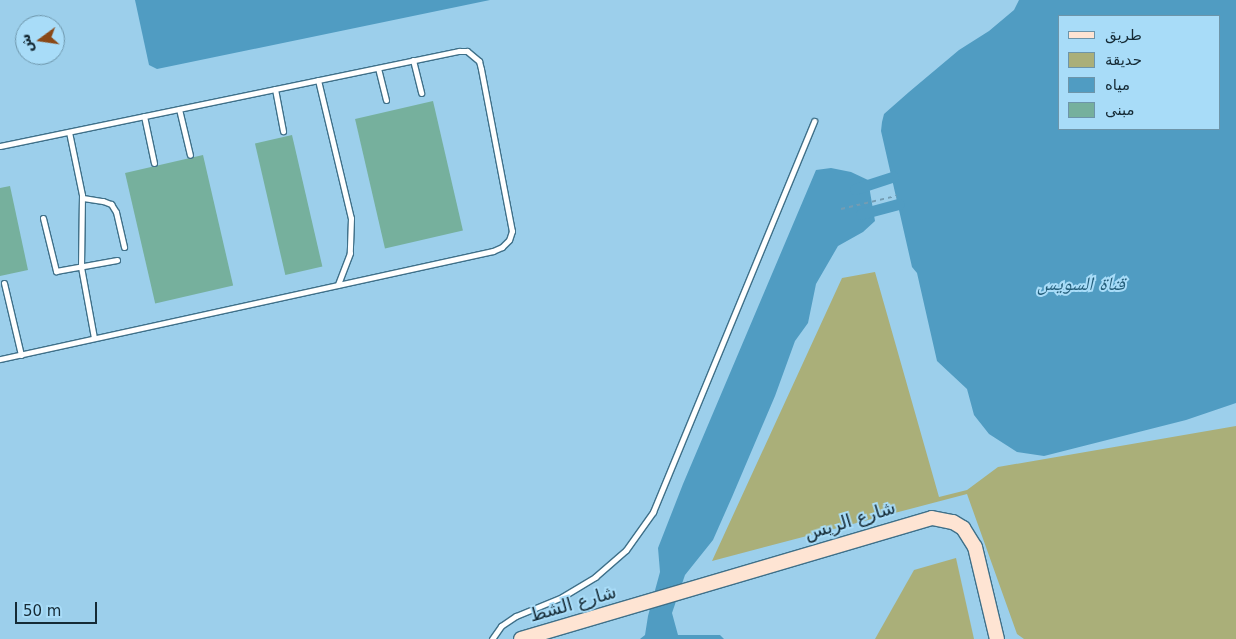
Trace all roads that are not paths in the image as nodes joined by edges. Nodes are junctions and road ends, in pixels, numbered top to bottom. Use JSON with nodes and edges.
{"nodes":[{"id":1,"x":412,"y":60,"type":"junction"},
{"id":2,"x":378,"y":68,"type":"junction"},
{"id":3,"x":318,"y":80,"type":"junction"},
{"id":4,"x":275,"y":89,"type":"junction"},
{"id":5,"x":421,"y":93,"type":"dead end"},
{"id":6,"x":386,"y":100,"type":"dead end"},
{"id":7,"x":179,"y":109,"type":"junction"},
{"id":8,"x":144,"y":116,"type":"junction"},
{"id":9,"x":814,"y":121,"type":"dead end"},
{"id":10,"x":284,"y":131,"type":"dead end"},
{"id":11,"x":69,"y":132,"type":"junction"},
{"id":12,"x":0,"y":146,"type":"edge"},
{"id":13,"x":190,"y":155,"type":"dead end"},
{"id":14,"x":154,"y":163,"type":"dead end"},
{"id":15,"x":83,"y":198,"type":"junction"},
{"id":16,"x":43,"y":218,"type":"dead end"},
{"id":17,"x":124,"y":246,"type":"dead end"},
{"id":18,"x":117,"y":260,"type":"dead end"},
{"id":19,"x":81,"y":267,"type":"junction"},
{"id":20,"x":4,"y":283,"type":"dead end"},
{"id":21,"x":338,"y":285,"type":"junction"},
{"id":22,"x":94,"y":338,"type":"junction"},
{"id":23,"x":21,"y":355,"type":"junction"},
{"id":24,"x":0,"y":359,"type":"edge"},
{"id":25,"x":635,"y":605,"type":"joint"},
{"id":26,"x":492,"y":639,"type":"edge"},
{"id":27,"x":521,"y":639,"type":"edge"},
{"id":28,"x":997,"y":639,"type":"edge"}],
"edges":[{"from":1,"to":2,"type":"lane"},
{"from":1,"to":5,"type":"lane"},
{"from":1,"to":21,"type":"lane"},
{"from":2,"to":3,"type":"lane"},
{"from":2,"to":6,"type":"lane"},
{"from":3,"to":4,"type":"lane"},
{"from":3,"to":21,"type":"lane"},
{"from":4,"to":7,"type":"lane"},
{"from":4,"to":10,"type":"lane"},
{"from":7,"to":8,"type":"lane"},
{"from":7,"to":13,"type":"lane"},
{"from":8,"to":11,"type":"lane"},
{"from":8,"to":14,"type":"lane"},
{"from":9,"to":26,"type":"lane"},
{"from":11,"to":12,"type":"lane"},
{"from":11,"to":15,"type":"lane"},
{"from":15,"to":17,"type":"lane"},
{"from":15,"to":19,"type":"lane"},
{"from":16,"to":19,"type":"lane"},
{"from":18,"to":19,"type":"lane"},
{"from":19,"to":22,"type":"lane"},
{"from":20,"to":23,"type":"lane"},
{"from":21,"to":22,"type":"lane"},
{"from":22,"to":23,"type":"lane"},
{"from":23,"to":24,"type":"lane"},
{"from":25,"to":27,"type":"street","name":"شارع الشط"},
{"from":25,"to":28,"type":"street","name":"شارع الريس"}]}
